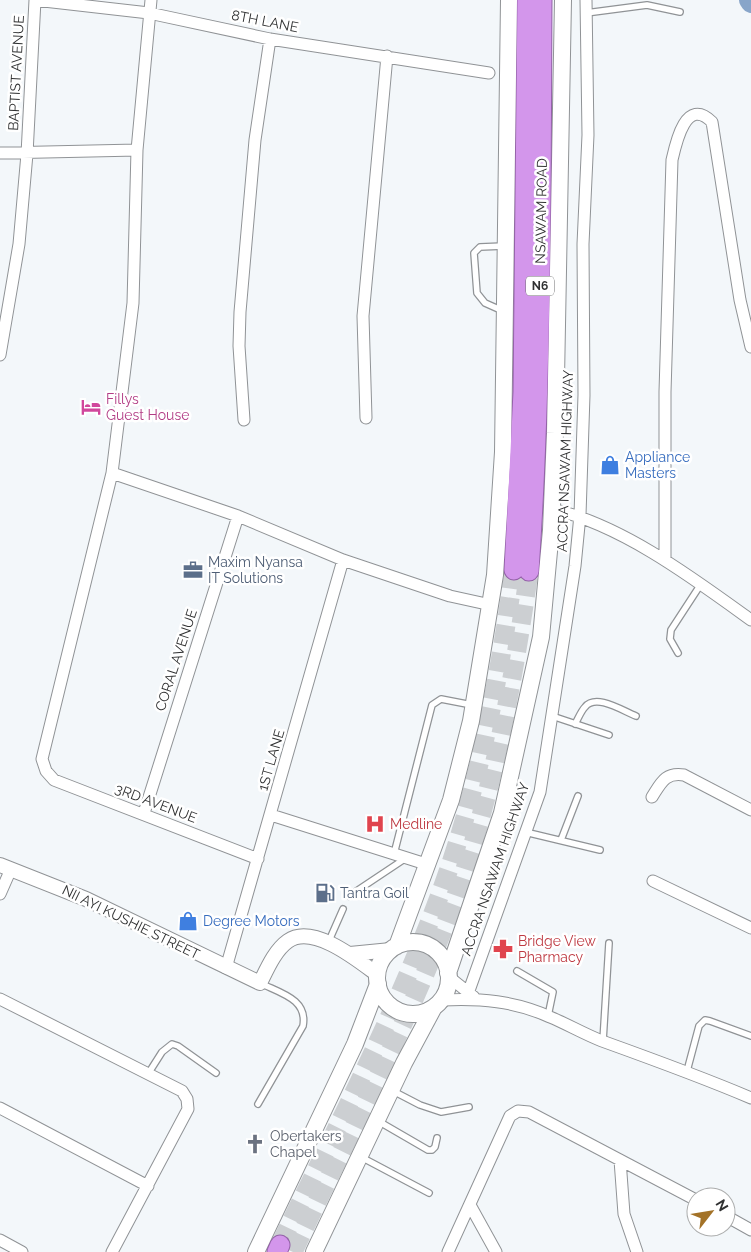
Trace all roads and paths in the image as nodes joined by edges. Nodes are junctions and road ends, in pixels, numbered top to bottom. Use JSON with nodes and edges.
{"nodes":[{"id":1,"x":35,"y":0,"type":"edge"},
{"id":2,"x":151,"y":0,"type":"edge"},
{"id":3,"x":509,"y":0,"type":"edge"},
{"id":4,"x":527,"y":0,"type":"edge"},
{"id":5,"x":542,"y":0,"type":"edge"},
{"id":6,"x":563,"y":0,"type":"edge"},
{"id":7,"x":586,"y":0,"type":"edge"},
{"id":8,"x":680,"y":12,"type":"dead end"},
{"id":9,"x":149,"y":13,"type":"junction"},
{"id":10,"x":586,"y":13,"type":"junction"},
{"id":11,"x":270,"y":39,"type":"junction"},
{"id":12,"x":387,"y":56,"type":"junction"},
{"id":13,"x":489,"y":73,"type":"dead end"},
{"id":14,"x":137,"y":150,"type":"junction"},
{"id":15,"x":0,"y":153,"type":"edge"},
{"id":16,"x":27,"y":154,"type":"junction"},
{"id":17,"x":504,"y":246,"type":"junction"},
{"id":18,"x":504,"y":311,"type":"junction"},
{"id":19,"x":751,"y":346,"type":"edge"},
{"id":20,"x":0,"y":355,"type":"edge"},
{"id":21,"x":366,"y":418,"type":"dead end"},
{"id":22,"x":244,"y":420,"type":"dead end"},
{"id":23,"x":112,"y":473,"type":"junction"},
{"id":24,"x":552,"y":508,"type":"junction"},
{"id":25,"x":580,"y":515,"type":"junction"},
{"id":26,"x":238,"y":516,"type":"junction"},
{"id":27,"x":343,"y":560,"type":"junction"},
{"id":28,"x":665,"y":560,"type":"junction"},
{"id":29,"x":701,"y":584,"type":"junction"},
{"id":30,"x":491,"y":605,"type":"junction"},
{"id":31,"x":751,"y":620,"type":"edge"},
{"id":32,"x":678,"y":653,"type":"dead end"},
{"id":33,"x":474,"y":706,"type":"junction"},
{"id":34,"x":551,"y":716,"type":"junction"},
{"id":35,"x":636,"y":716,"type":"dead end"},
{"id":36,"x":575,"y":724,"type":"junction"},
{"id":37,"x":609,"y":735,"type":"dead end"},
{"id":38,"x":578,"y":796,"type":"dead end"},
{"id":39,"x":652,"y":797,"type":"dead end"},
{"id":40,"x":751,"y":810,"type":"edge"},
{"id":41,"x":144,"y":813,"type":"junction"},
{"id":42,"x":271,"y":815,"type":"junction"},
{"id":43,"x":526,"y":832,"type":"junction"},
{"id":44,"x":560,"y":840,"type":"junction"},
{"id":45,"x":600,"y":850,"type":"dead end"},
{"id":46,"x":400,"y":856,"type":"junction"},
{"id":47,"x":258,"y":859,"type":"junction"},
{"id":48,"x":429,"y":865,"type":"junction"},
{"id":49,"x":6,"y":867,"type":"edge"},
{"id":50,"x":653,"y":881,"type":"dead end"},
{"id":51,"x":0,"y":894,"type":"edge"},
{"id":52,"x":349,"y":896,"type":"dead end"},
{"id":53,"x":343,"y":909,"type":"dead end"},
{"id":54,"x":751,"y":928,"type":"edge"},
{"id":55,"x":328,"y":943,"type":"junction"},
{"id":56,"x":609,"y":943,"type":"dead end"},
{"id":57,"x":394,"y":948,"type":"junction"},
{"id":58,"x":350,"y":954,"type":"junction"},
{"id":59,"x":226,"y":968,"type":"junction"},
{"id":60,"x":517,"y":971,"type":"dead end"},
{"id":61,"x":449,"y":975,"type":"junction"},
{"id":62,"x":378,"y":980,"type":"junction"},
{"id":63,"x":260,"y":983,"type":"junction"},
{"id":64,"x":470,"y":997,"type":"junction"},
{"id":65,"x":0,"y":999,"type":"edge"},
{"id":66,"x":438,"y":1004,"type":"junction"},
{"id":67,"x":548,"y":1016,"type":"junction"},
{"id":68,"x":751,"y":1036,"type":"edge"},
{"id":69,"x":602,"y":1041,"type":"junction"},
{"id":70,"x":687,"y":1071,"type":"junction"},
{"id":71,"x":216,"y":1073,"type":"dead end"},
{"id":72,"x":148,"y":1074,"type":"junction"},
{"id":73,"x":391,"y":1090,"type":"junction"},
{"id":74,"x":751,"y":1098,"type":"edge"},
{"id":75,"x":258,"y":1104,"type":"dead end"},
{"id":76,"x":469,"y":1107,"type":"dead end"},
{"id":77,"x":0,"y":1108,"type":"edge"},
{"id":78,"x":377,"y":1120,"type":"junction"},
{"id":79,"x":437,"y":1138,"type":"dead end"},
{"id":80,"x":359,"y":1156,"type":"junction"},
{"id":81,"x":620,"y":1160,"type":"junction"},
{"id":82,"x":148,"y":1186,"type":"junction"},
{"id":83,"x":429,"y":1193,"type":"dead end"},
{"id":84,"x":686,"y":1195,"type":"edge"},
{"id":85,"x":470,"y":1205,"type":"junction"},
{"id":86,"x":736,"y":1222,"type":"edge"},
{"id":87,"x":751,"y":1230,"type":"edge"},
{"id":88,"x":0,"y":1240,"type":"edge"},
{"id":89,"x":318,"y":1251,"type":"edge"},
{"id":90,"x":22,"y":1252,"type":"edge"},
{"id":91,"x":112,"y":1252,"type":"edge"},
{"id":92,"x":256,"y":1252,"type":"edge"},
{"id":93,"x":448,"y":1252,"type":"edge"},
{"id":94,"x":496,"y":1252,"type":"edge"},
{"id":95,"x":637,"y":1252,"type":"edge"}],
"edges":[{"from":1,"to":9,"type":"street","name":"8TH LANE"},
{"from":1,"to":16,"type":"street","name":"BAPTIST AVENUE"},
{"from":2,"to":9,"type":"street"},
{"from":3,"to":17,"type":"main road"},
{"from":4,"to":5,"type":"highway","name":"NSAWAM ROAD","number":"N6"},
{"from":6,"to":24,"type":"main road"},
{"from":7,"to":10,"type":"street","name":"ACCRA NSAWAM HIGHWAY"},
{"from":8,"to":10,"type":"lane"},
{"from":9,"to":11,"type":"street","name":"8TH LANE"},
{"from":9,"to":14,"type":"street"},
{"from":10,"to":25,"type":"street","name":"ACCRA NSAWAM HIGHWAY"},
{"from":11,"to":12,"type":"street","name":"8TH LANE"},
{"from":11,"to":22,"type":"street"},
{"from":12,"to":13,"type":"street","name":"8TH LANE"},
{"from":12,"to":21,"type":"street"},
{"from":14,"to":16,"type":"street"},
{"from":14,"to":23,"type":"street"},
{"from":15,"to":16,"type":"street"},
{"from":16,"to":20,"type":"street","name":"BAPTIST AVENUE"},
{"from":17,"to":18,"type":"main road"},
{"from":17,"to":18,"type":"lane"},
{"from":18,"to":30,"type":"main road"},
{"from":19,"to":28,"type":"street"},
{"from":23,"to":26,"type":"street"},
{"from":23,"to":41,"type":"street","name":"3RD AVENUE"},
{"from":24,"to":25,"type":"street"},
{"from":24,"to":61,"type":"main road"},
{"from":25,"to":28,"type":"street"},
{"from":25,"to":34,"type":"street","name":"ACCRA NSAWAM HIGHWAY"},
{"from":26,"to":27,"type":"street"},
{"from":26,"to":41,"type":"street","name":"CORAL AVENUE"},
{"from":27,"to":30,"type":"street"},
{"from":27,"to":42,"type":"street","name":"1ST LANE"},
{"from":28,"to":29,"type":"street"},
{"from":29,"to":31,"type":"street"},
{"from":29,"to":32,"type":"lane"},
{"from":30,"to":33,"type":"main road"},
{"from":33,"to":46,"type":"lane"},
{"from":33,"to":48,"type":"main road"},
{"from":34,"to":36,"type":"lane"},
{"from":34,"to":43,"type":"street","name":"ACCRA NSAWAM HIGHWAY"},
{"from":35,"to":36,"type":"lane"},
{"from":36,"to":37,"type":"lane"},
{"from":38,"to":44,"type":"lane"},
{"from":39,"to":40,"type":"street"},
{"from":41,"to":47,"type":"street","name":"3RD AVENUE"},
{"from":42,"to":46,"type":"street"},
{"from":42,"to":47,"type":"street","name":"1ST LANE"},
{"from":43,"to":44,"type":"lane"},
{"from":43,"to":64,"type":"street","name":"ACCRA NSAWAM HIGHWAY"},
{"from":44,"to":45,"type":"lane"},
{"from":46,"to":48,"type":"street"},
{"from":46,"to":52,"type":"lane"},
{"from":47,"to":59,"type":"street","name":"1ST LANE"},
{"from":48,"to":57,"type":"main road"},
{"from":49,"to":51,"type":"street"},
{"from":49,"to":59,"type":"street","name":"NII AYI KUSHIE STREET"},
{"from":50,"to":54,"type":"street"},
{"from":53,"to":55,"type":"lane"},
{"from":55,"to":58,"type":"street"},
{"from":55,"to":63,"type":"street"},
{"from":56,"to":69,"type":"lane"},
{"from":57,"to":58,"type":"street"},
{"from":57,"to":61,"type":"main road"},
{"from":57,"to":62,"type":"main road"},
{"from":58,"to":62,"type":"street"},
{"from":59,"to":63,"type":"street","name":"NII AYI KUSHIE STREET"},
{"from":60,"to":67,"type":"lane"},
{"from":61,"to":64,"type":"street"},
{"from":61,"to":66,"type":"main road"},
{"from":62,"to":66,"type":"main road"},
{"from":62,"to":92,"type":"main road"},
{"from":63,"to":75,"type":"lane"},
{"from":64,"to":66,"type":"street"},
{"from":64,"to":67,"type":"street"},
{"from":65,"to":72,"type":"street"},
{"from":66,"to":73,"type":"main road"},
{"from":67,"to":69,"type":"street"},
{"from":68,"to":70,"type":"lane"},
{"from":69,"to":70,"type":"street"},
{"from":70,"to":74,"type":"street"},
{"from":71,"to":72,"type":"lane"},
{"from":72,"to":82,"type":"street"},
{"from":73,"to":76,"type":"lane"},
{"from":73,"to":78,"type":"main road"},
{"from":77,"to":82,"type":"street"},
{"from":78,"to":79,"type":"lane"},
{"from":78,"to":80,"type":"main road"},
{"from":80,"to":83,"type":"lane"},
{"from":80,"to":89,"type":"main road"},
{"from":81,"to":84,"type":"street"},
{"from":81,"to":85,"type":"street"},
{"from":81,"to":95,"type":"street"},
{"from":82,"to":91,"type":"street"},
{"from":85,"to":93,"type":"street"},
{"from":85,"to":94,"type":"street"},
{"from":86,"to":87,"type":"street"},
{"from":88,"to":90,"type":"street"}]}
